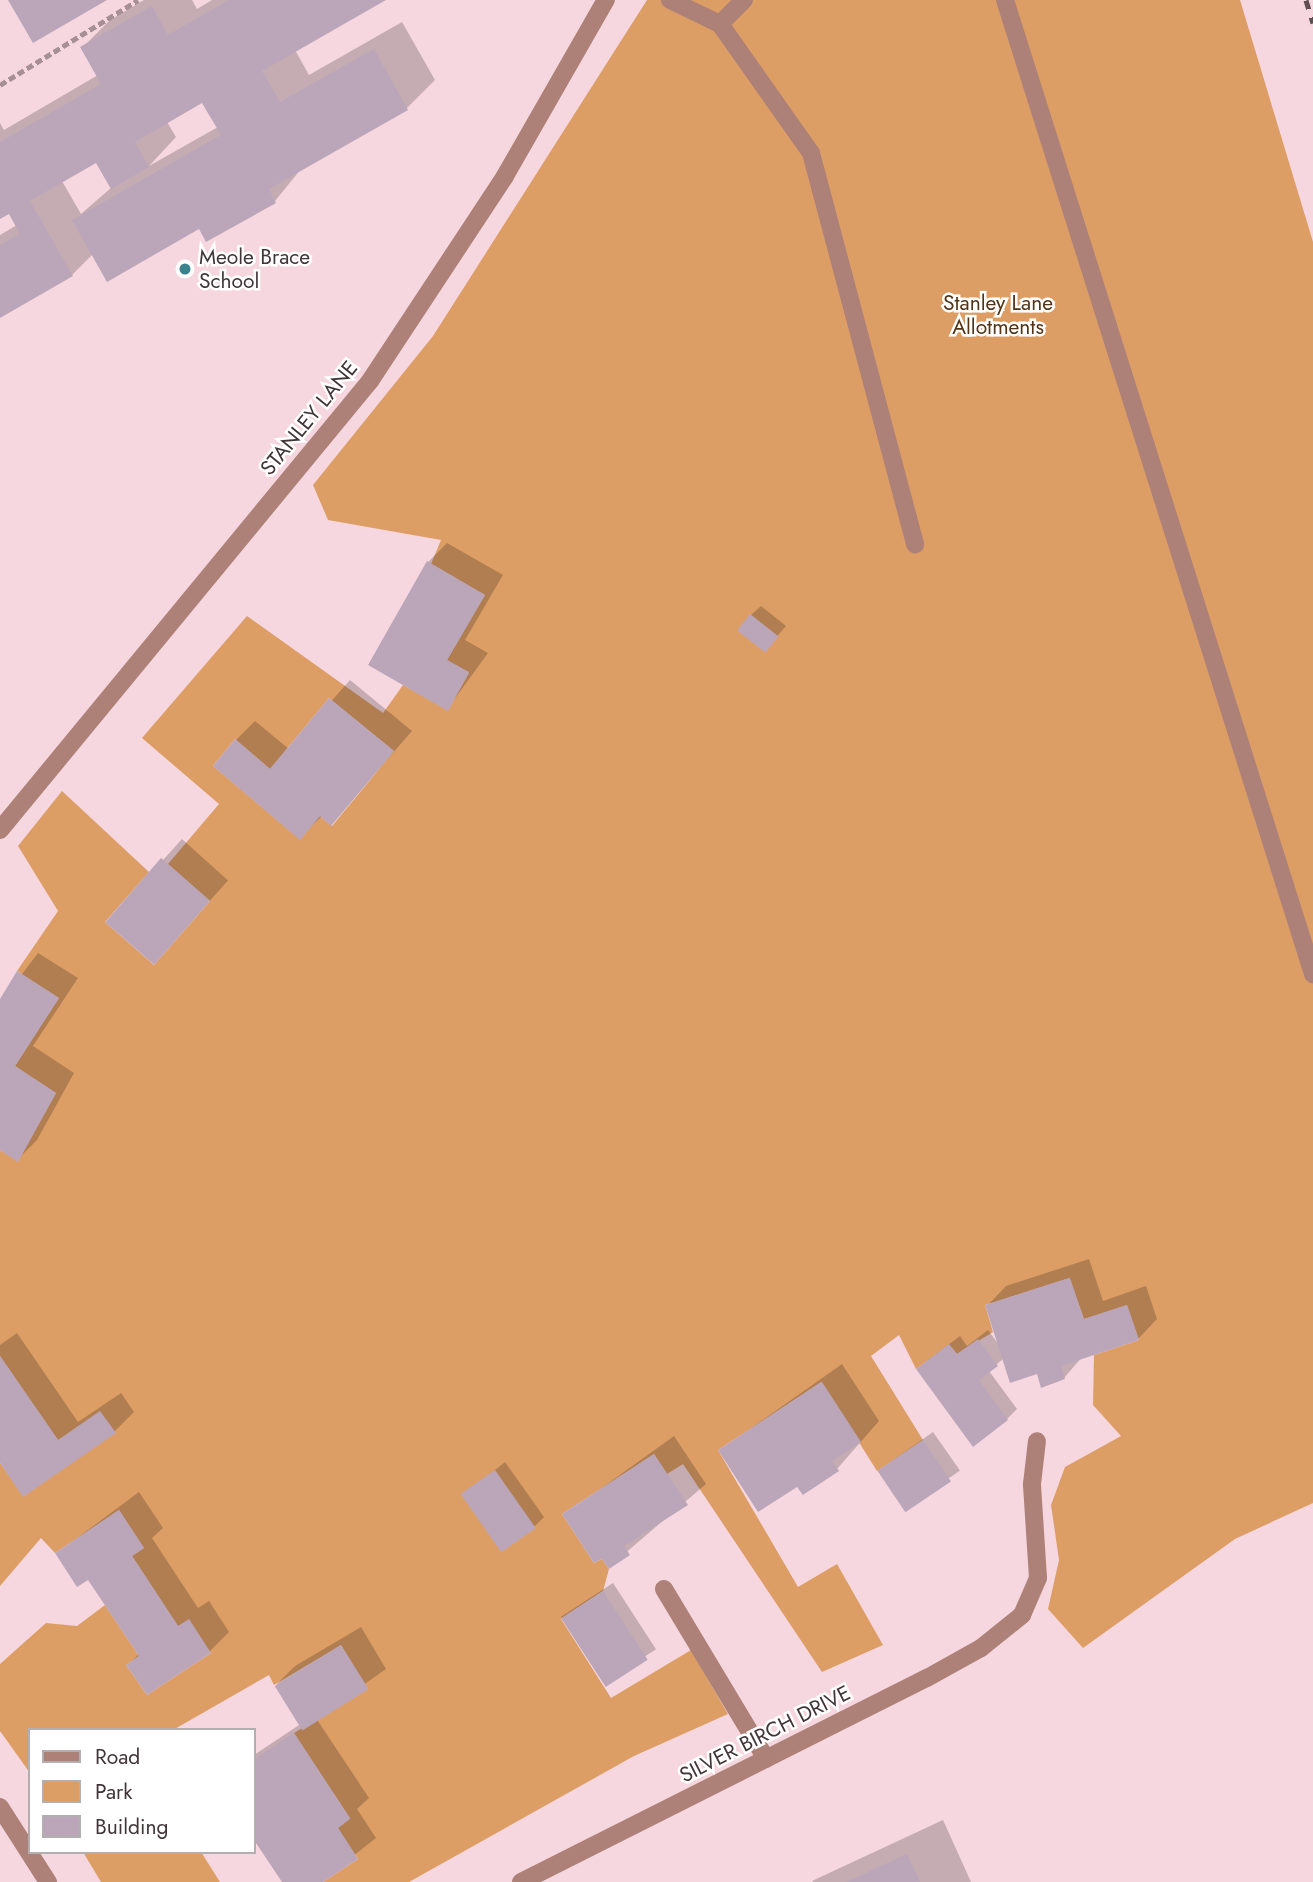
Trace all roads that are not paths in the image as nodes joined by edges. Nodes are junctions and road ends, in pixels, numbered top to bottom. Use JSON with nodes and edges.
{"nodes":[{"id":1,"x":606,"y":0,"type":"edge"},
{"id":2,"x":670,"y":0,"type":"edge"},
{"id":3,"x":744,"y":0,"type":"edge"},
{"id":4,"x":1005,"y":0,"type":"edge"},
{"id":5,"x":720,"y":24,"type":"junction"},
{"id":6,"x":915,"y":544,"type":"dead end"},
{"id":7,"x":0,"y":830,"type":"edge"},
{"id":8,"x":1313,"y":974,"type":"edge"},
{"id":9,"x":1037,"y":1441,"type":"dead end"},
{"id":10,"x":664,"y":1589,"type":"dead end"},
{"id":11,"x":766,"y":1759,"type":"junction"},
{"id":12,"x":0,"y":1807,"type":"edge"},
{"id":13,"x":28,"y":1851,"type":"edge"},
{"id":14,"x":30,"y":1854,"type":"edge"},
{"id":15,"x":48,"y":1882,"type":"edge"},
{"id":16,"x":521,"y":1882,"type":"edge"}],
"edges":[{"from":1,"to":7,"type":"street","name":"STANLEY LANE"},
{"from":2,"to":5,"type":"street"},
{"from":3,"to":5,"type":"street"},
{"from":4,"to":8,"type":"street"},
{"from":5,"to":6,"type":"street"},
{"from":9,"to":11,"type":"street","name":"SILVER BIRCH DRIVE"},
{"from":10,"to":11,"type":"street"},
{"from":11,"to":16,"type":"street","name":"SILVER BIRCH DRIVE"},
{"from":12,"to":13,"type":"street"},
{"from":14,"to":15,"type":"street"}]}
